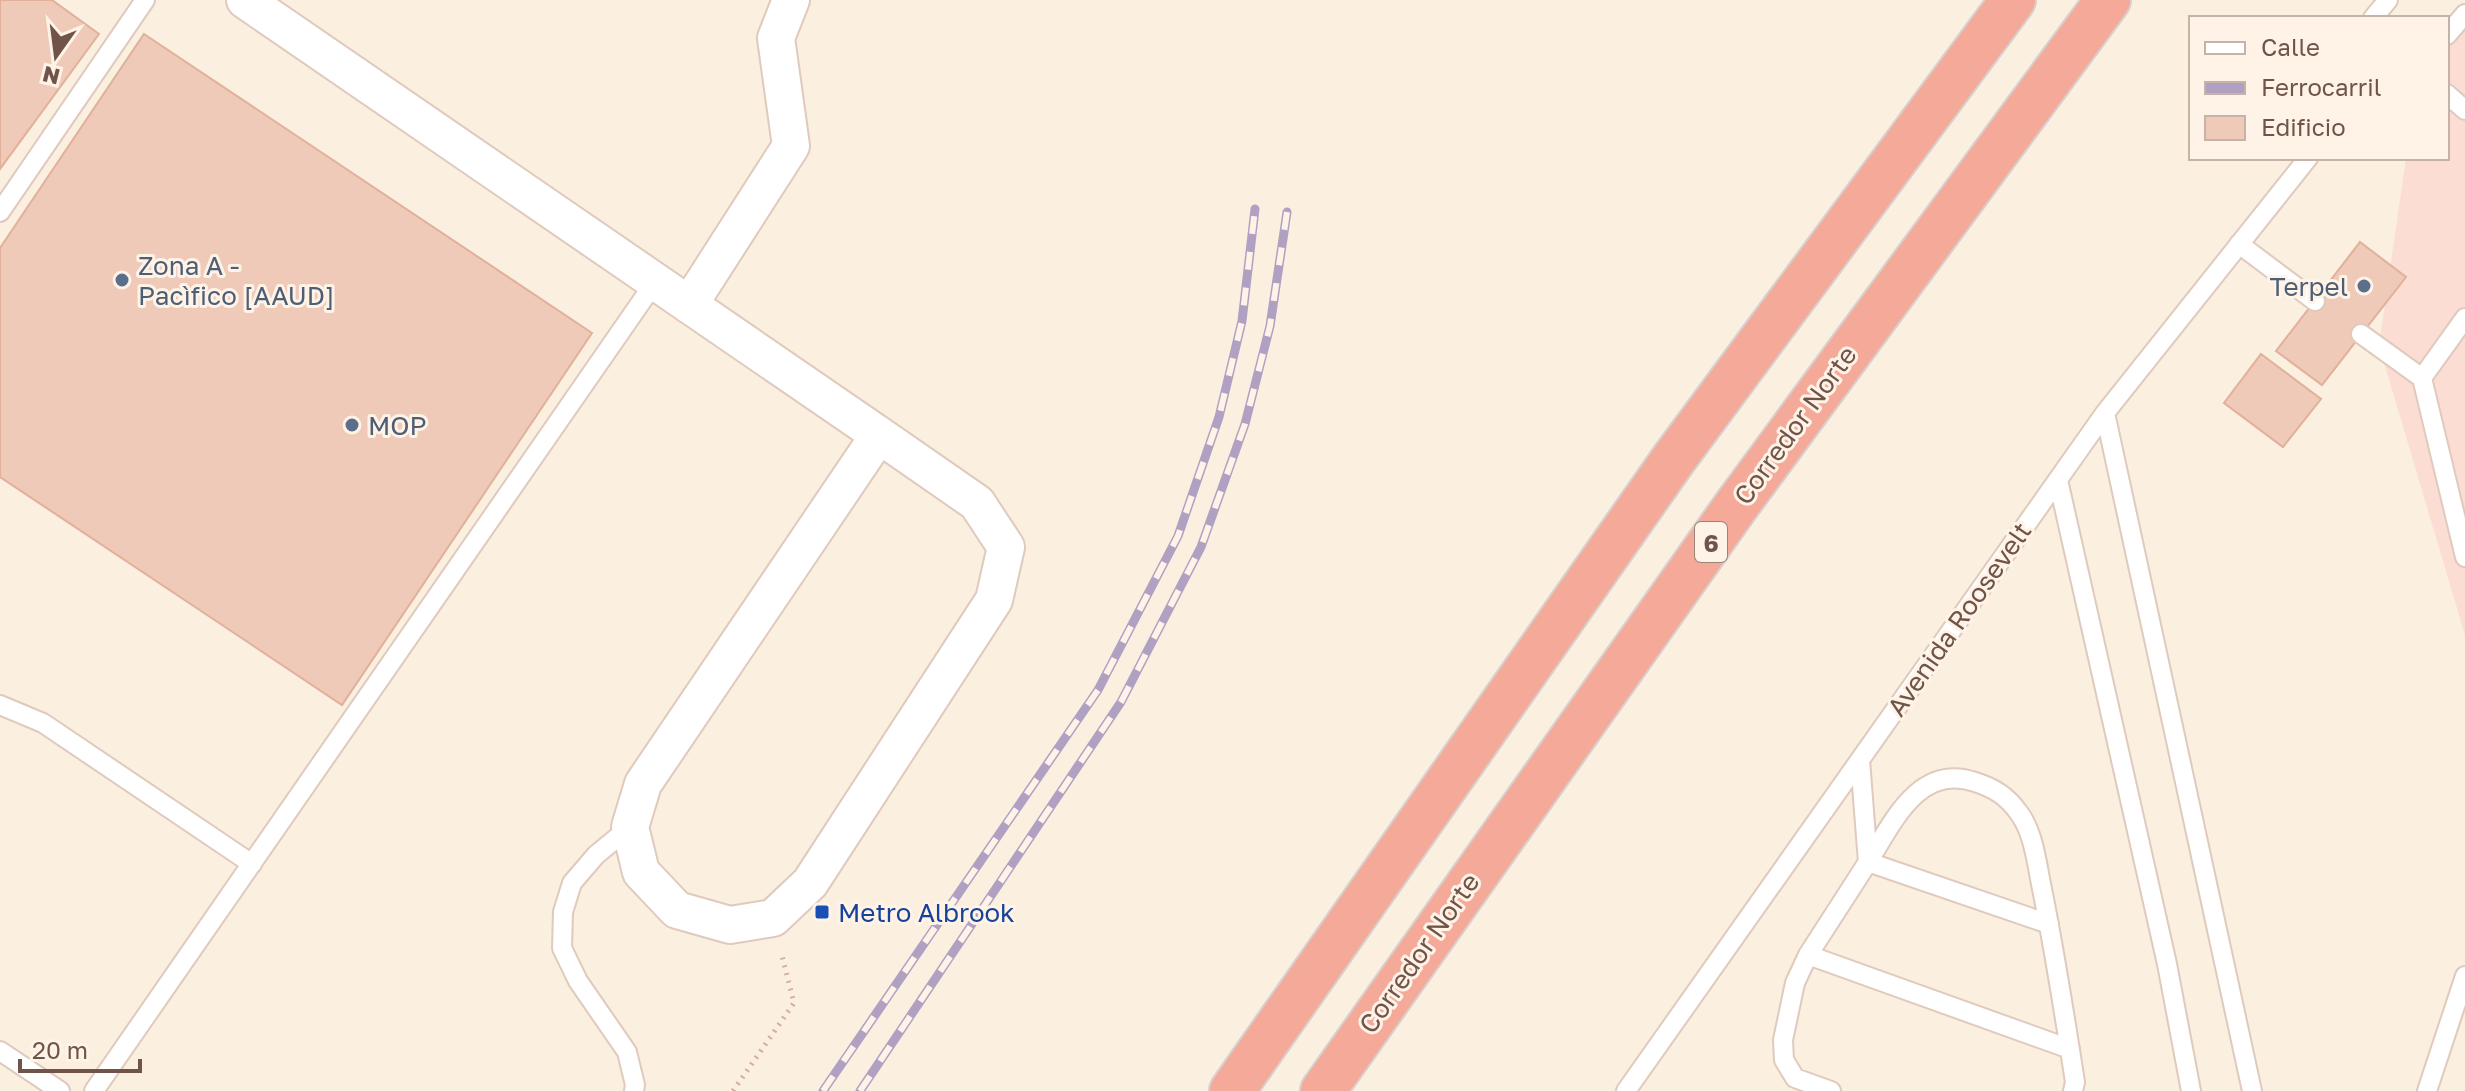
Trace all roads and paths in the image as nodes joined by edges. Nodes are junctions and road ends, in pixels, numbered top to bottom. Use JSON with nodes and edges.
{"nodes":[{"id":1,"x":145,"y":0,"type":"edge"},
{"id":2,"x":245,"y":0,"type":"edge"},
{"id":3,"x":791,"y":0,"type":"edge"},
{"id":4,"x":2013,"y":0,"type":"edge"},
{"id":5,"x":2108,"y":0,"type":"edge"},
{"id":6,"x":2388,"y":0,"type":"edge"},
{"id":7,"x":2465,"y":14,"type":"edge"},
{"id":8,"x":2375,"y":16,"type":"edge"},
{"id":9,"x":2449,"y":33,"type":"edge"},
{"id":10,"x":2449,"y":96,"type":"edge"},
{"id":11,"x":2465,"y":110,"type":"edge"},
{"id":12,"x":2306,"y":160,"type":"edge"},
{"id":13,"x":0,"y":212,"type":"edge"},
{"id":14,"x":2239,"y":244,"type":"junction"},
{"id":15,"x":655,"y":282,"type":"junction"},
{"id":16,"x":2315,"y":301,"type":"dead end"},
{"id":17,"x":689,"y":305,"type":"junction"},
{"id":18,"x":2465,"y":318,"type":"edge"},
{"id":19,"x":2361,"y":334,"type":"dead end"},
{"id":20,"x":2422,"y":378,"type":"junction"},
{"id":21,"x":2105,"y":413,"type":"junction"},
{"id":22,"x":879,"y":435,"type":"junction"},
{"id":23,"x":2058,"y":480,"type":"junction"},
{"id":24,"x":2465,"y":557,"type":"edge"},
{"id":25,"x":0,"y":705,"type":"edge"},
{"id":26,"x":1860,"y":760,"type":"junction"},
{"id":27,"x":630,"y":827,"type":"junction"},
{"id":28,"x":1868,"y":862,"type":"junction"},
{"id":29,"x":252,"y":864,"type":"junction"},
{"id":30,"x":773,"y":918,"type":"junction"},
{"id":31,"x":2049,"y":924,"type":"junction"},
{"id":32,"x":1808,"y":955,"type":"junction"},
{"id":33,"x":2465,"y":976,"type":"edge"},
{"id":34,"x":2070,"y":1049,"type":"junction"},
{"id":35,"x":0,"y":1051,"type":"edge"},
{"id":36,"x":60,"y":1091,"type":"edge"},
{"id":37,"x":94,"y":1091,"type":"edge"},
{"id":38,"x":634,"y":1091,"type":"edge"},
{"id":39,"x":733,"y":1091,"type":"edge"},
{"id":40,"x":1232,"y":1091,"type":"edge"},
{"id":41,"x":1323,"y":1091,"type":"edge"},
{"id":42,"x":1626,"y":1091,"type":"edge"},
{"id":43,"x":1831,"y":1091,"type":"edge"},
{"id":44,"x":2073,"y":1091,"type":"edge"},
{"id":45,"x":2191,"y":1091,"type":"edge"},
{"id":46,"x":2252,"y":1091,"type":"edge"},
{"id":47,"x":2427,"y":1091,"type":"edge"}],
"edges":[{"from":1,"to":13,"type":"lane"},
{"from":2,"to":15,"type":"street"},
{"from":3,"to":17,"type":"street"},
{"from":4,"to":40,"type":"highway"},
{"from":5,"to":41,"type":"highway","name":"Corredor Norte","number":"6"},
{"from":6,"to":8,"type":"lane"},
{"from":7,"to":9,"type":"lane"},
{"from":10,"to":11,"type":"lane"},
{"from":12,"to":14,"type":"lane","name":"Avenida Roosevelt"},
{"from":14,"to":16,"type":"lane"},
{"from":14,"to":21,"type":"lane","name":"Avenida Roosevelt"},
{"from":15,"to":17,"type":"street"},
{"from":15,"to":29,"type":"lane"},
{"from":17,"to":22,"type":"street"},
{"from":18,"to":20,"type":"lane"},
{"from":19,"to":20,"type":"lane"},
{"from":20,"to":24,"type":"lane"},
{"from":21,"to":23,"type":"lane","name":"Avenida Roosevelt"},
{"from":21,"to":46,"type":"lane"},
{"from":22,"to":27,"type":"street"},
{"from":22,"to":30,"type":"street"},
{"from":23,"to":26,"type":"lane","name":"Avenida Roosevelt"},
{"from":23,"to":45,"type":"lane"},
{"from":25,"to":29,"type":"lane"},
{"from":26,"to":28,"type":"lane"},
{"from":26,"to":42,"type":"lane","name":"Avenida Roosevelt"},
{"from":27,"to":30,"type":"street"},
{"from":27,"to":38,"type":"lane"},
{"from":28,"to":31,"type":"lane"},
{"from":28,"to":31,"type":"lane"},
{"from":28,"to":32,"type":"lane"},
{"from":29,"to":37,"type":"lane"},
{"from":30,"to":39,"type":"path"},
{"from":31,"to":34,"type":"lane"},
{"from":32,"to":34,"type":"lane"},
{"from":32,"to":43,"type":"lane"},
{"from":33,"to":47,"type":"lane"},
{"from":34,"to":44,"type":"lane"},
{"from":35,"to":36,"type":"lane"}]}
